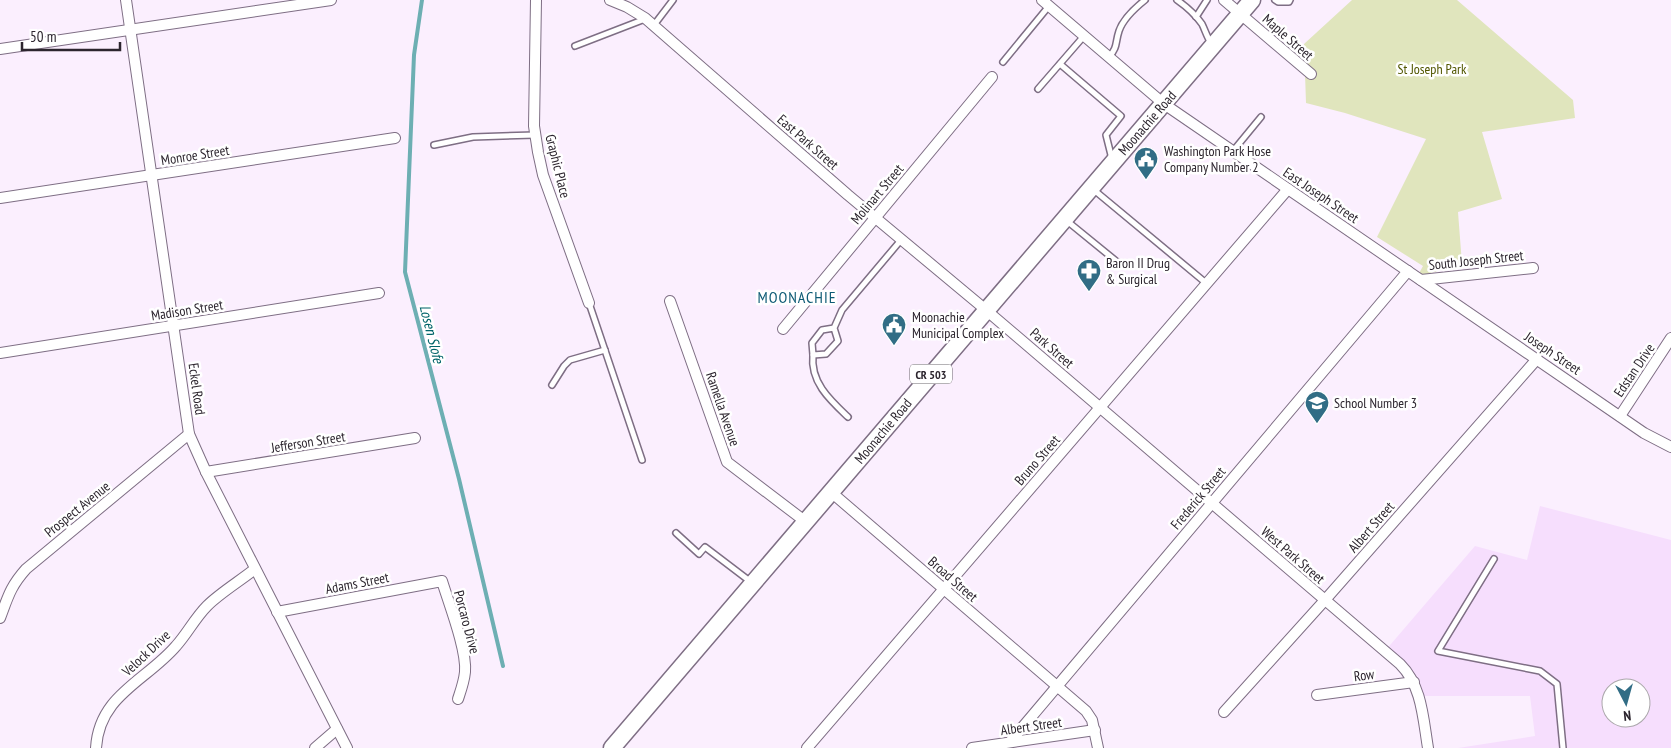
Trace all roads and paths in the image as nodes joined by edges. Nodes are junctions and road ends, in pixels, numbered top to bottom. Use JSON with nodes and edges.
{"nodes":[{"id":1,"x":126,"y":0,"type":"edge"},
{"id":2,"x":331,"y":0,"type":"edge"},
{"id":3,"x":536,"y":0,"type":"edge"},
{"id":4,"x":610,"y":0,"type":"edge"},
{"id":5,"x":673,"y":0,"type":"edge"},
{"id":6,"x":1144,"y":0,"type":"edge"},
{"id":7,"x":1178,"y":0,"type":"edge"},
{"id":8,"x":1208,"y":0,"type":"edge"},
{"id":9,"x":1224,"y":0,"type":"edge"},
{"id":10,"x":1252,"y":0,"type":"edge"},
{"id":11,"x":1275,"y":0,"type":"edge"},
{"id":12,"x":1290,"y":0,"type":"edge"},
{"id":13,"x":1046,"y":3,"type":"edge"},
{"id":14,"x":1240,"y":13,"type":"junction"},
{"id":15,"x":1196,"y":17,"type":"junction"},
{"id":16,"x":645,"y":18,"type":"junction"},
{"id":17,"x":653,"y":26,"type":"junction"},
{"id":18,"x":130,"y":30,"type":"junction"},
{"id":19,"x":1084,"y":36,"type":"junction"},
{"id":20,"x":575,"y":46,"type":"dead end"},
{"id":21,"x":1213,"y":46,"type":"junction"},
{"id":22,"x":0,"y":49,"type":"edge"},
{"id":23,"x":1109,"y":57,"type":"junction"},
{"id":24,"x":1003,"y":62,"type":"dead end"},
{"id":25,"x":1060,"y":64,"type":"junction"},
{"id":26,"x":1311,"y":74,"type":"dead end"},
{"id":27,"x":992,"y":77,"type":"dead end"},
{"id":28,"x":1038,"y":89,"type":"dead end"},
{"id":29,"x":1164,"y":104,"type":"junction"},
{"id":30,"x":1261,"y":117,"type":"dead end"},
{"id":31,"x":536,"y":135,"type":"junction"},
{"id":32,"x":395,"y":138,"type":"dead end"},
{"id":33,"x":434,"y":145,"type":"dead end"},
{"id":34,"x":1233,"y":152,"type":"junction"},
{"id":35,"x":1113,"y":163,"type":"junction"},
{"id":36,"x":152,"y":175,"type":"junction"},
{"id":37,"x":1091,"y":188,"type":"junction"},
{"id":38,"x":1288,"y":189,"type":"junction"},
{"id":39,"x":0,"y":198,"type":"edge"},
{"id":40,"x":875,"y":217,"type":"junction"},
{"id":41,"x":1065,"y":219,"type":"junction"},
{"id":42,"x":902,"y":239,"type":"junction"},
{"id":43,"x":1121,"y":265,"type":"dead end"},
{"id":44,"x":1533,"y":268,"type":"dead end"},
{"id":45,"x":1408,"y":271,"type":"junction"},
{"id":46,"x":1421,"y":280,"type":"junction"},
{"id":47,"x":1206,"y":284,"type":"junction"},
{"id":48,"x":379,"y":293,"type":"dead end"},
{"id":49,"x":670,"y":301,"type":"dead end"},
{"id":50,"x":588,"y":303,"type":"joint"},
{"id":51,"x":986,"y":310,"type":"junction"},
{"id":52,"x":174,"y":326,"type":"junction"},
{"id":53,"x":834,"y":328,"type":"junction"},
{"id":54,"x":783,"y":329,"type":"dead end"},
{"id":55,"x":1671,"y":338,"type":"edge"},
{"id":56,"x":605,"y":350,"type":"junction"},
{"id":57,"x":0,"y":353,"type":"edge"},
{"id":58,"x":813,"y":355,"type":"junction"},
{"id":59,"x":1537,"y":359,"type":"junction"},
{"id":60,"x":552,"y":385,"type":"dead end"},
{"id":61,"x":1100,"y":407,"type":"junction"},
{"id":62,"x":848,"y":416,"type":"dead end"},
{"id":63,"x":1620,"y":416,"type":"junction"},
{"id":64,"x":190,"y":434,"type":"junction"},
{"id":65,"x":415,"y":438,"type":"dead end"},
{"id":66,"x":1671,"y":447,"type":"edge"},
{"id":67,"x":642,"y":460,"type":"dead end"},
{"id":68,"x":206,"y":472,"type":"junction"},
{"id":69,"x":831,"y":492,"type":"junction"},
{"id":70,"x":1212,"y":503,"type":"junction"},
{"id":71,"x":806,"y":522,"type":"junction"},
{"id":72,"x":676,"y":533,"type":"dead end"},
{"id":73,"x":1494,"y":559,"type":"dead end"},
{"id":74,"x":255,"y":569,"type":"junction"},
{"id":75,"x":442,"y":581,"type":"joint"},
{"id":76,"x":753,"y":584,"type":"junction"},
{"id":77,"x":944,"y":589,"type":"junction"},
{"id":78,"x":1325,"y":600,"type":"junction"},
{"id":79,"x":277,"y":612,"type":"junction"},
{"id":80,"x":0,"y":618,"type":"edge"},
{"id":81,"x":1414,"y":682,"type":"junction"},
{"id":82,"x":1057,"y":686,"type":"junction"},
{"id":83,"x":1317,"y":695,"type":"dead end"},
{"id":84,"x":458,"y":699,"type":"dead end"},
{"id":85,"x":1224,"y":712,"type":"dead end"},
{"id":86,"x":337,"y":729,"type":"junction"},
{"id":87,"x":1095,"y":730,"type":"junction"},
{"id":88,"x":1010,"y":742,"type":"junction"},
{"id":89,"x":96,"y":748,"type":"edge"},
{"id":90,"x":315,"y":748,"type":"edge"},
{"id":91,"x":347,"y":748,"type":"edge"},
{"id":92,"x":612,"y":748,"type":"edge"},
{"id":93,"x":807,"y":748,"type":"edge"},
{"id":94,"x":972,"y":748,"type":"edge"},
{"id":95,"x":1098,"y":748,"type":"edge"},
{"id":96,"x":1428,"y":748,"type":"edge"},
{"id":97,"x":1562,"y":748,"type":"edge"}],
"edges":[{"from":1,"to":18,"type":"street","name":"Eckel Road"},
{"from":2,"to":18,"type":"street"},
{"from":3,"to":31,"type":"street","name":"Graphic Place"},
{"from":4,"to":16,"type":"street","name":"East Park Street"},
{"from":5,"to":17,"type":"lane"},
{"from":6,"to":23,"type":"lane"},
{"from":7,"to":15,"type":"lane"},
{"from":8,"to":15,"type":"lane"},
{"from":9,"to":14,"type":"street","name":"Maple Street"},
{"from":10,"to":14,"type":"main road","name":"Moonachie Road","number":"CR 503"},
{"from":11,"to":12,"type":"lane"},
{"from":13,"to":19,"type":"street","name":"East Joseph Street"},
{"from":13,"to":24,"type":"lane"},
{"from":14,"to":21,"type":"main road","name":"Moonachie Road","number":"CR 503"},
{"from":14,"to":26,"type":"street","name":"Maple Street"},
{"from":15,"to":21,"type":"lane"},
{"from":16,"to":17,"type":"street","name":"East Park Street"},
{"from":16,"to":20,"type":"lane"},
{"from":17,"to":40,"type":"street","name":"East Park Street"},
{"from":18,"to":22,"type":"street"},
{"from":18,"to":36,"type":"street","name":"Eckel Road"},
{"from":19,"to":23,"type":"street","name":"East Joseph Street"},
{"from":19,"to":25,"type":"lane"},
{"from":21,"to":29,"type":"main road","name":"Moonachie Road","number":"CR 503"},
{"from":23,"to":29,"type":"street","name":"East Joseph Street"},
{"from":25,"to":28,"type":"lane"},
{"from":25,"to":35,"type":"lane"},
{"from":27,"to":40,"type":"street","name":"Molinart Street"},
{"from":29,"to":34,"type":"street","name":"East Joseph Street"},
{"from":29,"to":35,"type":"main road","name":"Moonachie Road","number":"CR 503"},
{"from":30,"to":34,"type":"lane"},
{"from":31,"to":33,"type":"lane"},
{"from":31,"to":50,"type":"street","name":"Graphic Place"},
{"from":32,"to":36,"type":"street","name":"Monroe Street"},
{"from":34,"to":38,"type":"street","name":"East Joseph Street"},
{"from":35,"to":37,"type":"main road","name":"Moonachie Road","number":"CR 503"},
{"from":36,"to":39,"type":"street","name":"Monroe Street"},
{"from":36,"to":52,"type":"street","name":"Eckel Road"},
{"from":37,"to":41,"type":"main road","name":"Moonachie Road","number":"CR 503"},
{"from":37,"to":47,"type":"lane"},
{"from":38,"to":45,"type":"street","name":"East Joseph Street"},
{"from":38,"to":47,"type":"street","name":"Bruno Street"},
{"from":40,"to":42,"type":"street","name":"East Park Street"},
{"from":40,"to":54,"type":"street","name":"Molinart Street"},
{"from":41,"to":43,"type":"lane"},
{"from":41,"to":51,"type":"main road","name":"Moonachie Road","number":"CR 503"},
{"from":42,"to":51,"type":"street","name":"East Park Street"},
{"from":42,"to":53,"type":"lane"},
{"from":44,"to":46,"type":"street","name":"South Joseph Street"},
{"from":45,"to":46,"type":"street","name":"East Joseph Street"},
{"from":45,"to":70,"type":"street","name":"Frederick Street"},
{"from":46,"to":59,"type":"street","name":"Joseph Street"},
{"from":47,"to":61,"type":"street","name":"Bruno Street"},
{"from":48,"to":52,"type":"street","name":"Madison Street"},
{"from":49,"to":71,"type":"street","name":"Ramella Avenue"},
{"from":50,"to":56,"type":"lane"},
{"from":51,"to":61,"type":"street","name":"Park Street"},
{"from":51,"to":69,"type":"main road","name":"Moonachie Road","number":"CR 503"},
{"from":52,"to":57,"type":"street","name":"Madison Street"},
{"from":52,"to":64,"type":"street","name":"Eckel Road"},
{"from":53,"to":58,"type":"lane"},
{"from":53,"to":58,"type":"lane"},
{"from":55,"to":63,"type":"street","name":"Edstan Drive"},
{"from":56,"to":60,"type":"lane"},
{"from":56,"to":67,"type":"lane"},
{"from":58,"to":62,"type":"lane"},
{"from":59,"to":63,"type":"street","name":"Joseph Street"},
{"from":59,"to":78,"type":"street","name":"Albert Street"},
{"from":61,"to":70,"type":"street","name":"West Park Street"},
{"from":61,"to":77,"type":"street","name":"Bruno Street"},
{"from":63,"to":66,"type":"street","name":"Joseph Street"},
{"from":64,"to":68,"type":"street","name":"Eckel Road"},
{"from":64,"to":80,"type":"street","name":"Prospect Avenue"},
{"from":65,"to":68,"type":"street","name":"Jefferson Street"},
{"from":68,"to":74,"type":"street","name":"Eckel Road"},
{"from":69,"to":71,"type":"main road","name":"Moonachie Road","number":"CR 503"},
{"from":69,"to":77,"type":"street","name":"Broad Street"},
{"from":70,"to":78,"type":"street","name":"West Park Street"},
{"from":70,"to":82,"type":"street","name":"Frederick Street"},
{"from":71,"to":76,"type":"main road","name":"Moonachie Road","number":"CR 503"},
{"from":72,"to":76,"type":"lane"},
{"from":73,"to":97,"type":"lane"},
{"from":74,"to":79,"type":"street","name":"Eckel Road"},
{"from":74,"to":89,"type":"street","name":"Velock Drive"},
{"from":75,"to":79,"type":"street","name":"Adams Street"},
{"from":75,"to":84,"type":"street","name":"Porcaro Drive"},
{"from":76,"to":92,"type":"main road","name":"Moonachie Road","number":"CR 503"},
{"from":77,"to":82,"type":"street","name":"Broad Street"},
{"from":77,"to":93,"type":"street","name":"Bruno Street"},
{"from":78,"to":81,"type":"street","name":"West Park Street"},
{"from":78,"to":85,"type":"street","name":"Albert Street"},
{"from":79,"to":86,"type":"street","name":"Eckel Road"},
{"from":81,"to":83,"type":"street","name":"Row"},
{"from":81,"to":96,"type":"street","name":"West Park Street"},
{"from":82,"to":87,"type":"street","name":"Broad Street"},
{"from":82,"to":88,"type":"street","name":"Frederick Street"},
{"from":86,"to":90,"type":"street"},
{"from":86,"to":91,"type":"street","name":"Eckel Road"},
{"from":87,"to":88,"type":"street","name":"Albert Street"},
{"from":87,"to":95,"type":"street","name":"Broad Street"},
{"from":88,"to":94,"type":"street","name":"Albert Street"}]}
